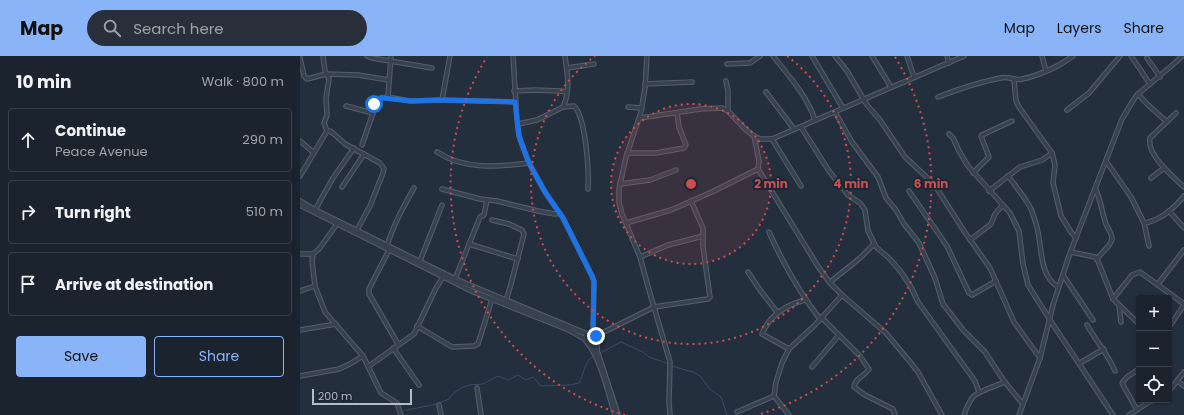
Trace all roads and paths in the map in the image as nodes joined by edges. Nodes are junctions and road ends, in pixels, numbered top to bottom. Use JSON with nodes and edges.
{"nodes":[{"id":1,"x":323,"y":56,"type":"edge"},
{"id":2,"x":367,"y":56,"type":"edge"},
{"id":3,"x":391,"y":56,"type":"edge"},
{"id":4,"x":450,"y":56,"type":"edge"},
{"id":5,"x":513,"y":56,"type":"edge"},
{"id":6,"x":565,"y":56,"type":"edge"},
{"id":7,"x":647,"y":56,"type":"edge"},
{"id":8,"x":760,"y":56,"type":"edge"},
{"id":9,"x":773,"y":56,"type":"edge"},
{"id":10,"x":812,"y":56,"type":"edge"},
{"id":11,"x":835,"y":56,"type":"edge"},
{"id":12,"x":872,"y":56,"type":"edge"},
{"id":13,"x":907,"y":56,"type":"edge"},
{"id":14,"x":947,"y":56,"type":"edge"},
{"id":15,"x":964,"y":56,"type":"edge"},
{"id":16,"x":1042,"y":56,"type":"edge"},
{"id":17,"x":1073,"y":56,"type":"edge"},
{"id":18,"x":1120,"y":56,"type":"edge"},
{"id":19,"x":1131,"y":56,"type":"edge"},
{"id":20,"x":1182,"y":56,"type":"edge"},
{"id":21,"x":300,"y":58,"type":"edge"},
{"id":22,"x":1147,"y":58,"type":"dead end"},
{"id":23,"x":391,"y":62,"type":"junction"},
{"id":24,"x":949,"y":63,"type":"junction"},
{"id":25,"x":594,"y":64,"type":"dead end"},
{"id":26,"x":727,"y":64,"type":"dead end"},
{"id":27,"x":432,"y":68,"type":"dead end"},
{"id":28,"x":567,"y":68,"type":"junction"},
{"id":29,"x":1046,"y":71,"type":"junction"},
{"id":30,"x":326,"y":74,"type":"junction"},
{"id":31,"x":914,"y":77,"type":"junction"},
{"id":32,"x":1160,"y":77,"type":"junction"},
{"id":33,"x":389,"y":80,"type":"junction"},
{"id":34,"x":1014,"y":80,"type":"junction"},
{"id":35,"x":726,"y":81,"type":"dead end"},
{"id":36,"x":692,"y":82,"type":"dead end"},
{"id":37,"x":645,"y":84,"type":"junction"},
{"id":38,"x":1150,"y":84,"type":"junction"},
{"id":39,"x":891,"y":87,"type":"junction"},
{"id":40,"x":514,"y":91,"type":"junction"},
{"id":41,"x":567,"y":92,"type":"junction"},
{"id":42,"x":766,"y":92,"type":"dead end"},
{"id":43,"x":1138,"y":94,"type":"junction"},
{"id":44,"x":938,"y":97,"type":"dead end"},
{"id":45,"x":388,"y":98,"type":"junction"},
{"id":46,"x":442,"y":100,"type":"junction"},
{"id":47,"x":864,"y":100,"type":"junction"},
{"id":48,"x":515,"y":102,"type":"junction"},
{"id":49,"x":346,"y":106,"type":"dead end"},
{"id":50,"x":563,"y":107,"type":"junction"},
{"id":51,"x":628,"y":107,"type":"dead end"},
{"id":52,"x":642,"y":108,"type":"junction"},
{"id":53,"x":843,"y":108,"type":"junction"},
{"id":54,"x":1067,"y":110,"type":"dead end"},
{"id":55,"x":728,"y":111,"type":"junction"},
{"id":56,"x":835,"y":112,"type":"junction"},
{"id":57,"x":677,"y":113,"type":"junction"},
{"id":58,"x":1176,"y":113,"type":"dead end"},
{"id":59,"x":373,"y":114,"type":"junction"},
{"id":60,"x":640,"y":118,"type":"junction"},
{"id":61,"x":815,"y":120,"type":"junction"},
{"id":62,"x":1012,"y":121,"type":"dead end"},
{"id":63,"x":1167,"y":122,"type":"junction"},
{"id":64,"x":518,"y":124,"type":"junction"},
{"id":65,"x":800,"y":127,"type":"junction"},
{"id":66,"x":794,"y":129,"type":"junction"},
{"id":67,"x":327,"y":132,"type":"junction"},
{"id":68,"x":949,"y":134,"type":"dead end"},
{"id":69,"x":754,"y":136,"type":"junction"},
{"id":70,"x":772,"y":139,"type":"junction"},
{"id":71,"x":300,"y":141,"type":"edge"},
{"id":72,"x":362,"y":145,"type":"dead end"},
{"id":73,"x":354,"y":148,"type":"junction"},
{"id":74,"x":437,"y":152,"type":"dead end"},
{"id":75,"x":314,"y":153,"type":"junction"},
{"id":76,"x":627,"y":153,"type":"junction"},
{"id":77,"x":1052,"y":153,"type":"junction"},
{"id":78,"x":364,"y":154,"type":"junction"},
{"id":79,"x":1106,"y":161,"type":"junction"},
{"id":80,"x":529,"y":163,"type":"junction"},
{"id":81,"x":1164,"y":168,"type":"junction"},
{"id":82,"x":758,"y":169,"type":"junction"},
{"id":83,"x":676,"y":170,"type":"dead end"},
{"id":84,"x":973,"y":173,"type":"junction"},
{"id":85,"x":300,"y":176,"type":"edge"},
{"id":86,"x":1008,"y":176,"type":"junction"},
{"id":87,"x":1151,"y":178,"type":"dead end"},
{"id":88,"x":620,"y":184,"type":"junction"},
{"id":89,"x":801,"y":186,"type":"dead end"},
{"id":90,"x":342,"y":187,"type":"dead end"},
{"id":91,"x":1184,"y":187,"type":"edge"},
{"id":92,"x":414,"y":188,"type":"dead end"},
{"id":93,"x":442,"y":189,"type":"dead end"},
{"id":94,"x":588,"y":189,"type":"dead end"},
{"id":95,"x":1096,"y":190,"type":"junction"},
{"id":96,"x":909,"y":191,"type":"dead end"},
{"id":97,"x":989,"y":191,"type":"junction"},
{"id":98,"x":1184,"y":196,"type":"edge"},
{"id":99,"x":487,"y":200,"type":"junction"},
{"id":100,"x":300,"y":201,"type":"edge"},
{"id":101,"x":691,"y":201,"type":"junction"},
{"id":102,"x":300,"y":205,"type":"edge"},
{"id":103,"x":442,"y":205,"type":"dead end"},
{"id":104,"x":1002,"y":206,"type":"junction"},
{"id":105,"x":315,"y":210,"type":"junction"},
{"id":106,"x":1169,"y":211,"type":"junction"},
{"id":107,"x":560,"y":213,"type":"junction"},
{"id":108,"x":492,"y":220,"type":"dead end"},
{"id":109,"x":626,"y":223,"type":"junction"},
{"id":110,"x":1144,"y":223,"type":"junction"},
{"id":111,"x":337,"y":224,"type":"junction"},
{"id":112,"x":1184,"y":228,"type":"edge"},
{"id":113,"x":357,"y":230,"type":"junction"},
{"id":114,"x":769,"y":232,"type":"dead end"},
{"id":115,"x":703,"y":236,"type":"junction"},
{"id":116,"x":1076,"y":238,"type":"junction"},
{"id":117,"x":970,"y":240,"type":"junction"},
{"id":118,"x":469,"y":244,"type":"junction"},
{"id":119,"x":874,"y":244,"type":"junction"},
{"id":120,"x":1149,"y":246,"type":"dead end"},
{"id":121,"x":388,"y":248,"type":"junction"},
{"id":122,"x":1184,"y":250,"type":"edge"},
{"id":123,"x":1071,"y":252,"type":"junction"},
{"id":124,"x":300,"y":254,"type":"edge"},
{"id":125,"x":313,"y":254,"type":"junction"},
{"id":126,"x":640,"y":257,"type":"junction"},
{"id":127,"x":1097,"y":259,"type":"junction"},
{"id":128,"x":518,"y":260,"type":"junction"},
{"id":129,"x":420,"y":261,"type":"junction"},
{"id":130,"x":748,"y":272,"type":"dead end"},
{"id":131,"x":1063,"y":275,"type":"junction"},
{"id":132,"x":443,"y":277,"type":"junction"},
{"id":133,"x":455,"y":279,"type":"junction"},
{"id":134,"x":996,"y":281,"type":"junction"},
{"id":135,"x":830,"y":282,"type":"junction"},
{"id":136,"x":1158,"y":284,"type":"junction"},
{"id":137,"x":315,"y":286,"type":"junction"},
{"id":138,"x":1058,"y":288,"type":"junction"},
{"id":139,"x":300,"y":291,"type":"edge"},
{"id":140,"x":842,"y":295,"type":"junction"},
{"id":141,"x":492,"y":299,"type":"junction"},
{"id":142,"x":1113,"y":299,"type":"junction"},
{"id":143,"x":506,"y":300,"type":"junction"},
{"id":144,"x":805,"y":300,"type":"junction"},
{"id":145,"x":1119,"y":305,"type":"junction"},
{"id":146,"x":1184,"y":305,"type":"edge"},
{"id":147,"x":654,"y":307,"type":"junction"},
{"id":148,"x":777,"y":312,"type":"junction"},
{"id":149,"x":820,"y":318,"type":"junction"},
{"id":150,"x":1050,"y":320,"type":"junction"},
{"id":151,"x":1093,"y":320,"type":"dead end"},
{"id":152,"x":1136,"y":321,"type":"edge"},
{"id":153,"x":1121,"y":322,"type":"dead end"},
{"id":154,"x":1172,"y":323,"type":"edge"},
{"id":155,"x":336,"y":324,"type":"junction"},
{"id":156,"x":1087,"y":325,"type":"dead end"},
{"id":157,"x":417,"y":326,"type":"junction"},
{"id":158,"x":300,"y":330,"type":"edge"},
{"id":159,"x":587,"y":334,"type":"junction"},
{"id":160,"x":595,"y":334,"type":"junction"},
{"id":161,"x":839,"y":335,"type":"junction"},
{"id":162,"x":585,"y":339,"type":"junction"},
{"id":163,"x":398,"y":344,"type":"junction"},
{"id":164,"x":393,"y":348,"type":"junction"},
{"id":165,"x":789,"y":349,"type":"junction"},
{"id":166,"x":1104,"y":349,"type":"junction"},
{"id":167,"x":597,"y":353,"type":"junction"},
{"id":168,"x":363,"y":356,"type":"junction"},
{"id":169,"x":1040,"y":358,"type":"junction"},
{"id":170,"x":1080,"y":363,"type":"junction"},
{"id":171,"x":369,"y":366,"type":"junction"},
{"id":172,"x":812,"y":367,"type":"dead end"},
{"id":173,"x":1115,"y":371,"type":"dead end"},
{"id":174,"x":1136,"y":371,"type":"edge"},
{"id":175,"x":1184,"y":372,"type":"edge"},
{"id":176,"x":300,"y":376,"type":"edge"},
{"id":177,"x":1005,"y":382,"type":"junction"},
{"id":178,"x":1176,"y":382,"type":"junction"},
{"id":179,"x":419,"y":385,"type":"dead end"},
{"id":180,"x":1184,"y":386,"type":"edge"},
{"id":181,"x":477,"y":388,"type":"dead end"},
{"id":182,"x":1172,"y":388,"type":"edge"},
{"id":183,"x":980,"y":392,"type":"junction"},
{"id":184,"x":774,"y":396,"type":"junction"},
{"id":185,"x":1148,"y":403,"type":"edge"},
{"id":186,"x":1022,"y":404,"type":"junction"},
{"id":187,"x":439,"y":406,"type":"dead end"},
{"id":188,"x":1137,"y":410,"type":"junction"},
{"id":189,"x":737,"y":412,"type":"dead end"},
{"id":190,"x":401,"y":415,"type":"edge"},
{"id":191,"x":441,"y":415,"type":"edge"},
{"id":192,"x":481,"y":415,"type":"edge"},
{"id":193,"x":615,"y":415,"type":"edge"},
{"id":194,"x":618,"y":415,"type":"edge"},
{"id":195,"x":670,"y":415,"type":"edge"},
{"id":196,"x":790,"y":415,"type":"edge"},
{"id":197,"x":894,"y":415,"type":"edge"},
{"id":198,"x":942,"y":415,"type":"edge"},
{"id":199,"x":964,"y":415,"type":"edge"},
{"id":200,"x":1018,"y":415,"type":"edge"},
{"id":201,"x":1114,"y":415,"type":"edge"},
{"id":202,"x":1129,"y":415,"type":"edge"}],
"edges":[{"from":1,"to":30,"type":"street"},
{"from":2,"to":23,"type":"street"},
{"from":3,"to":23,"type":"street"},
{"from":4,"to":46,"type":"street"},
{"from":5,"to":40,"type":"street"},
{"from":6,"to":28,"type":"street"},
{"from":7,"to":37,"type":"street"},
{"from":8,"to":26,"type":"street"},
{"from":9,"to":61,"type":"street"},
{"from":10,"to":53,"type":"street"},
{"from":11,"to":47,"type":"street"},
{"from":12,"to":39,"type":"street"},
{"from":13,"to":31,"type":"street"},
{"from":14,"to":24,"type":"street"},
{"from":15,"to":24,"type":"street"},
{"from":16,"to":29,"type":"street"},
{"from":17,"to":29,"type":"street"},
{"from":18,"to":54,"type":"street"},
{"from":19,"to":38,"type":"street"},
{"from":20,"to":32,"type":"street"},
{"from":21,"to":30,"type":"street"},
{"from":22,"to":32,"type":"street"},
{"from":23,"to":27,"type":"street"},
{"from":23,"to":33,"type":"street"},
{"from":24,"to":31,"type":"street"},
{"from":25,"to":28,"type":"street"},
{"from":28,"to":41,"type":"street"},
{"from":29,"to":34,"type":"street"},
{"from":30,"to":33,"type":"street"},
{"from":30,"to":67,"type":"street"},
{"from":31,"to":39,"type":"street"},
{"from":32,"to":38,"type":"street"},
{"from":33,"to":45,"type":"street"},
{"from":34,"to":44,"type":"street"},
{"from":34,"to":77,"type":"street"},
{"from":35,"to":55,"type":"street"},
{"from":36,"to":37,"type":"street"},
{"from":37,"to":52,"type":"street"},
{"from":38,"to":43,"type":"street"},
{"from":39,"to":47,"type":"street"},
{"from":40,"to":41,"type":"street"},
{"from":40,"to":48,"type":"street"},
{"from":41,"to":50,"type":"street"},
{"from":42,"to":66,"type":"street"},
{"from":43,"to":63,"type":"street"},
{"from":43,"to":79,"type":"street"},
{"from":45,"to":46,"type":"street"},
{"from":45,"to":59,"type":"street"},
{"from":46,"to":48,"type":"street"},
{"from":47,"to":53,"type":"street"},
{"from":47,"to":117,"type":"street"},
{"from":48,"to":64,"type":"street"},
{"from":49,"to":59,"type":"street"},
{"from":50,"to":64,"type":"street"},
{"from":50,"to":94,"type":"street"},
{"from":51,"to":52,"type":"street"},
{"from":52,"to":60,"type":"street"},
{"from":53,"to":56,"type":"street"},
{"from":55,"to":57,"type":"street"},
{"from":55,"to":69,"type":"street"},
{"from":56,"to":61,"type":"street"},
{"from":56,"to":177,"type":"street"},
{"from":57,"to":60,"type":"street"},
{"from":57,"to":76,"type":"street"},
{"from":58,"to":63,"type":"street"},
{"from":59,"to":72,"type":"street"},
{"from":60,"to":76,"type":"street"},
{"from":61,"to":65,"type":"street"},
{"from":62,"to":84,"type":"street"},
{"from":63,"to":81,"type":"street"},
{"from":64,"to":80,"type":"street"},
{"from":65,"to":66,"type":"street"},
{"from":65,"to":119,"type":"street"},
{"from":66,"to":70,"type":"street"},
{"from":67,"to":73,"type":"street"},
{"from":67,"to":75,"type":"street"},
{"from":68,"to":84,"type":"street"},
{"from":69,"to":70,"type":"street"},
{"from":69,"to":82,"type":"street"},
{"from":70,"to":89,"type":"street"},
{"from":71,"to":75,"type":"street"},
{"from":73,"to":78,"type":"street"},
{"from":73,"to":105,"type":"street"},
{"from":74,"to":80,"type":"street"},
{"from":75,"to":85,"type":"street"},
{"from":76,"to":88,"type":"street"},
{"from":77,"to":86,"type":"street"},
{"from":77,"to":116,"type":"street"},
{"from":78,"to":90,"type":"street"},
{"from":78,"to":113,"type":"street"},
{"from":79,"to":95,"type":"street"},
{"from":79,"to":110,"type":"street"},
{"from":80,"to":107,"type":"street"},
{"from":81,"to":87,"type":"street"},
{"from":81,"to":91,"type":"street"},
{"from":82,"to":101,"type":"street"},
{"from":82,"to":135,"type":"street"},
{"from":83,"to":88,"type":"street"},
{"from":84,"to":97,"type":"street"},
{"from":86,"to":97,"type":"street"},
{"from":86,"to":138,"type":"street"},
{"from":88,"to":109,"type":"street"},
{"from":92,"to":121,"type":"street"},
{"from":93,"to":99,"type":"street"},
{"from":95,"to":116,"type":"street"},
{"from":95,"to":127,"type":"street"},
{"from":96,"to":134,"type":"street"},
{"from":97,"to":104,"type":"street"},
{"from":98,"to":106,"type":"street"},
{"from":99,"to":107,"type":"street"},
{"from":99,"to":118,"type":"street"},
{"from":100,"to":105,"type":"street"},
{"from":101,"to":109,"type":"street"},
{"from":101,"to":115,"type":"street"},
{"from":102,"to":111,"type":"street"},
{"from":103,"to":129,"type":"street"},
{"from":104,"to":117,"type":"street"},
{"from":104,"to":150,"type":"street"},
{"from":105,"to":113,"type":"street"},
{"from":106,"to":110,"type":"street"},
{"from":106,"to":112,"type":"street"},
{"from":107,"to":160,"type":"street"},
{"from":108,"to":128,"type":"street"},
{"from":109,"to":126,"type":"street"},
{"from":110,"to":120,"type":"street"},
{"from":111,"to":121,"type":"street"},
{"from":111,"to":125,"type":"street"},
{"from":113,"to":121,"type":"street"},
{"from":114,"to":144,"type":"street"},
{"from":115,"to":126,"type":"street"},
{"from":115,"to":147,"type":"street"},
{"from":116,"to":123,"type":"street"},
{"from":117,"to":134,"type":"street"},
{"from":118,"to":128,"type":"street"},
{"from":118,"to":133,"type":"street"},
{"from":119,"to":135,"type":"street"},
{"from":119,"to":183,"type":"street"},
{"from":121,"to":129,"type":"street"},
{"from":121,"to":132,"type":"street"},
{"from":121,"to":163,"type":"street"},
{"from":122,"to":136,"type":"street"},
{"from":123,"to":127,"type":"street"},
{"from":123,"to":131,"type":"street"},
{"from":124,"to":125,"type":"street"},
{"from":125,"to":137,"type":"street"},
{"from":126,"to":147,"type":"street"},
{"from":127,"to":142,"type":"street"},
{"from":128,"to":143,"type":"street"},
{"from":129,"to":133,"type":"street"},
{"from":130,"to":148,"type":"street"},
{"from":131,"to":138,"type":"street"},
{"from":131,"to":151,"type":"street"},
{"from":132,"to":141,"type":"street"},
{"from":132,"to":157,"type":"street"},
{"from":133,"to":143,"type":"street"},
{"from":134,"to":169,"type":"street"},
{"from":135,"to":140,"type":"street"},
{"from":136,"to":142,"type":"street"},
{"from":136,"to":146,"type":"street"},
{"from":137,"to":139,"type":"street"},
{"from":137,"to":155,"type":"street"},
{"from":138,"to":150,"type":"street"},
{"from":140,"to":149,"type":"street"},
{"from":140,"to":198,"type":"street"},
{"from":141,"to":157,"type":"street"},
{"from":141,"to":162,"type":"street"},
{"from":142,"to":145,"type":"street"},
{"from":143,"to":159,"type":"street"},
{"from":144,"to":148,"type":"street"},
{"from":144,"to":149,"type":"street"},
{"from":145,"to":152,"type":"street"},
{"from":145,"to":153,"type":"street"},
{"from":146,"to":154,"type":"street"},
{"from":147,"to":160,"type":"street"},
{"from":147,"to":195,"type":"street"},
{"from":148,"to":165,"type":"street"},
{"from":149,"to":161,"type":"street"},
{"from":149,"to":165,"type":"street"},
{"from":150,"to":169,"type":"street"},
{"from":150,"to":170,"type":"street"},
{"from":155,"to":158,"type":"street"},
{"from":155,"to":168,"type":"street"},
{"from":156,"to":166,"type":"street"},
{"from":157,"to":163,"type":"street"},
{"from":159,"to":160,"type":"street"},
{"from":159,"to":162,"type":"street"},
{"from":160,"to":167,"type":"street"},
{"from":161,"to":172,"type":"street"},
{"from":161,"to":197,"type":"street"},
{"from":162,"to":167,"type":"street"},
{"from":163,"to":164,"type":"street"},
{"from":164,"to":171,"type":"street"},
{"from":164,"to":179,"type":"street"},
{"from":165,"to":184,"type":"street"},
{"from":166,"to":170,"type":"street"},
{"from":166,"to":173,"type":"street"},
{"from":167,"to":193,"type":"street"},
{"from":167,"to":194,"type":"street"},
{"from":168,"to":171,"type":"street"},
{"from":168,"to":176,"type":"street"},
{"from":169,"to":186,"type":"street"},
{"from":170,"to":201,"type":"street"},
{"from":171,"to":190,"type":"street"},
{"from":174,"to":188,"type":"street"},
{"from":175,"to":178,"type":"street"},
{"from":177,"to":183,"type":"street"},
{"from":177,"to":186,"type":"street"},
{"from":178,"to":180,"type":"street"},
{"from":178,"to":182,"type":"street"},
{"from":181,"to":192,"type":"street"},
{"from":183,"to":199,"type":"street"},
{"from":184,"to":189,"type":"street"},
{"from":184,"to":196,"type":"street"},
{"from":185,"to":188,"type":"street"},
{"from":186,"to":200,"type":"street"},
{"from":187,"to":191,"type":"street"},
{"from":188,"to":202,"type":"street"}]}
